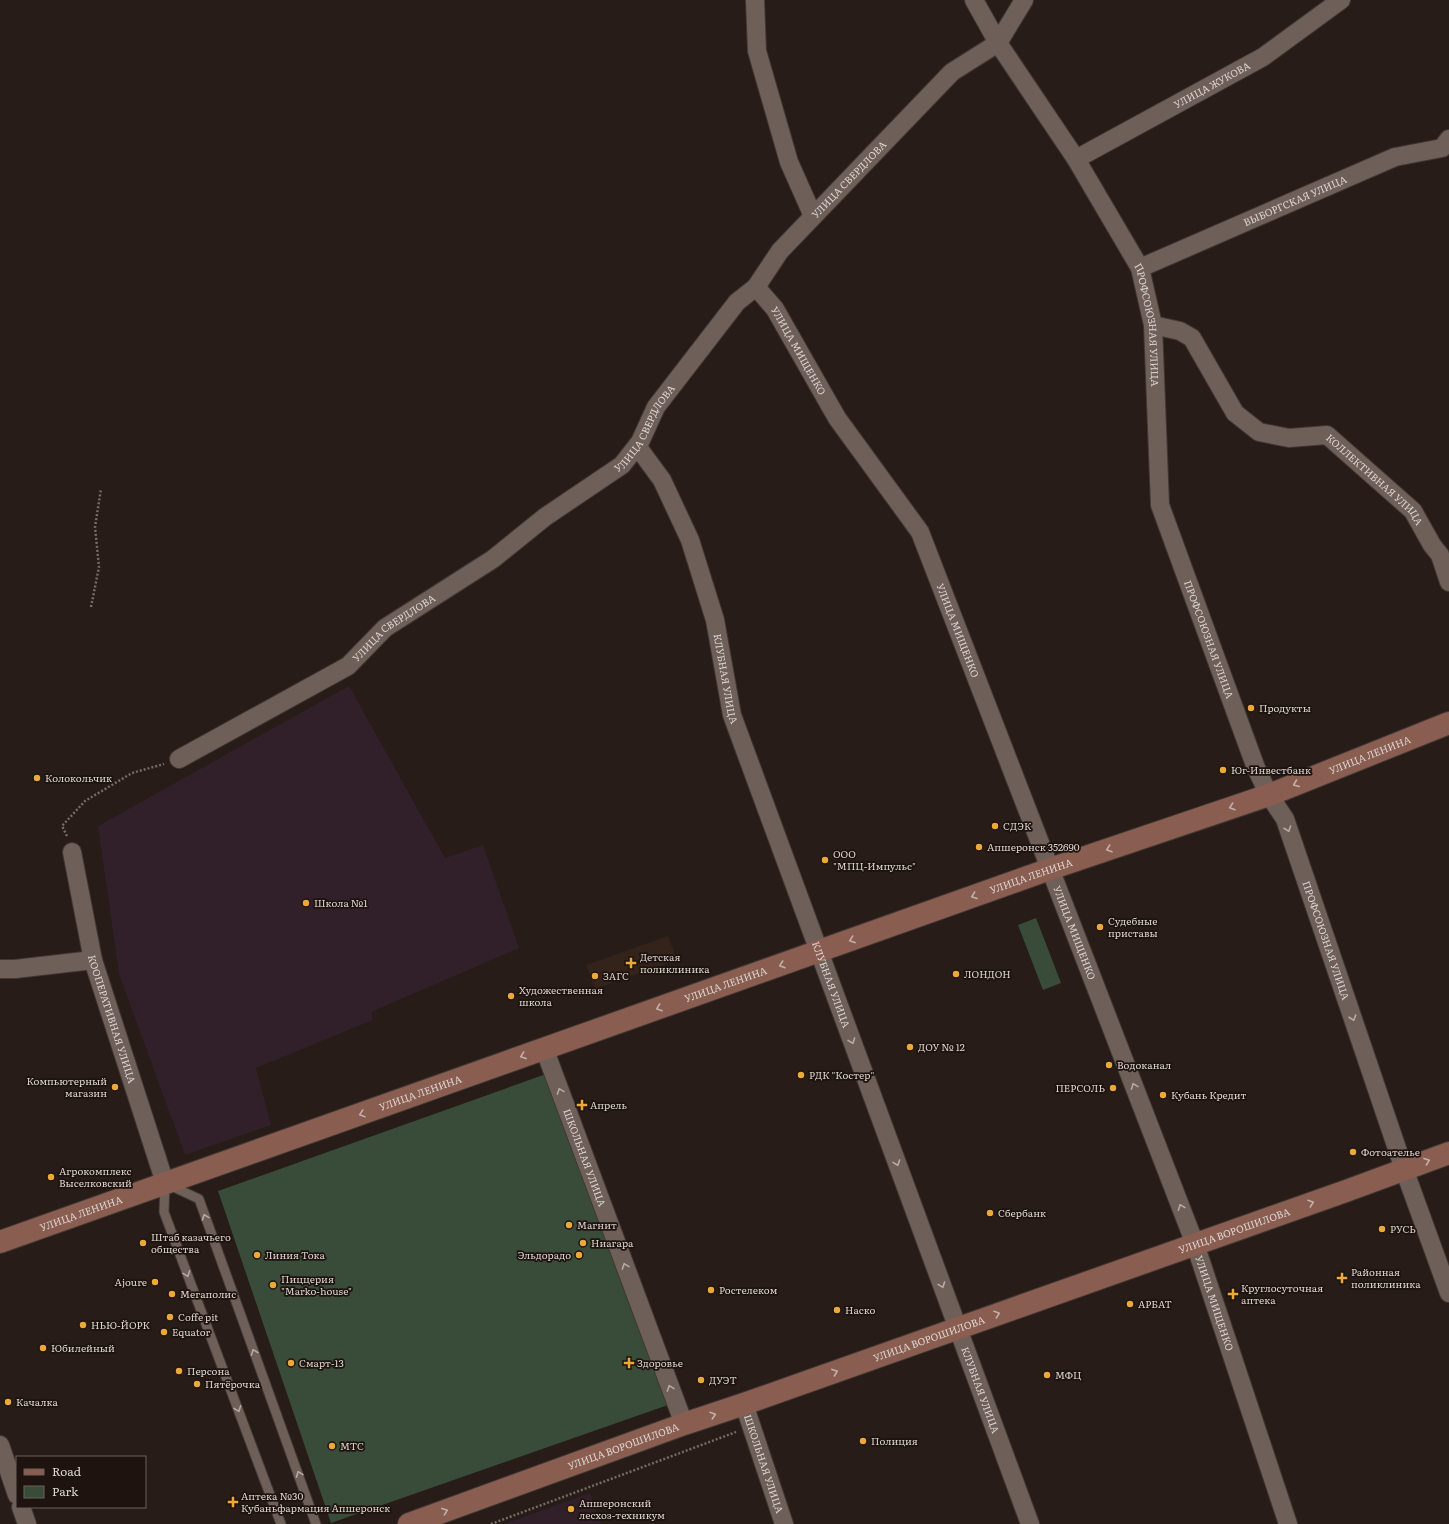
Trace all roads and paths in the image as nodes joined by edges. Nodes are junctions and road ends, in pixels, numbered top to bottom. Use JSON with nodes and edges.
{"nodes":[{"id":1,"x":755,"y":0,"type":"edge"},
{"id":2,"x":974,"y":0,"type":"edge"},
{"id":3,"x":1024,"y":0,"type":"edge"},
{"id":4,"x":1341,"y":0,"type":"edge"},
{"id":5,"x":998,"y":44,"type":"junction"},
{"id":6,"x":1449,"y":139,"type":"edge"},
{"id":7,"x":1076,"y":160,"type":"junction"},
{"id":8,"x":813,"y":216,"type":"junction"},
{"id":9,"x":1140,"y":268,"type":"junction"},
{"id":10,"x":756,"y":287,"type":"junction"},
{"id":11,"x":1153,"y":325,"type":"junction"},
{"id":12,"x":637,"y":446,"type":"junction"},
{"id":13,"x":101,"y":489,"type":"dead end"},
{"id":14,"x":1444,"y":552,"type":"edge"},
{"id":15,"x":1449,"y":582,"type":"edge"},
{"id":16,"x":91,"y":607,"type":"dead end"},
{"id":17,"x":1449,"y":723,"type":"edge"},
{"id":18,"x":179,"y":759,"type":"joint"},
{"id":19,"x":1269,"y":795,"type":"junction"},
{"id":20,"x":72,"y":852,"type":"joint"},
{"id":21,"x":1050,"y":869,"type":"junction"},
{"id":22,"x":819,"y":952,"type":"junction"},
{"id":23,"x":93,"y":960,"type":"junction"},
{"id":24,"x":0,"y":969,"type":"edge"},
{"id":25,"x":544,"y":1048,"type":"junction"},
{"id":26,"x":1449,"y":1153,"type":"edge"},
{"id":27,"x":1404,"y":1169,"type":"junction"},
{"id":28,"x":165,"y":1183,"type":"junction"},
{"id":29,"x":0,"y":1242,"type":"edge"},
{"id":30,"x":1195,"y":1244,"type":"junction"},
{"id":31,"x":1449,"y":1293,"type":"edge"},
{"id":32,"x":958,"y":1328,"type":"junction"},
{"id":33,"x":744,"y":1404,"type":"junction"},
{"id":34,"x":684,"y":1424,"type":"junction"},
{"id":35,"x":751,"y":1426,"type":"junction"},
{"id":36,"x":0,"y":1445,"type":"edge"},
{"id":37,"x":16,"y":1491,"type":"edge"},
{"id":38,"x":21,"y":1508,"type":"edge"},
{"id":39,"x":27,"y":1524,"type":"edge"},
{"id":40,"x":281,"y":1524,"type":"edge"},
{"id":41,"x":316,"y":1524,"type":"edge"},
{"id":42,"x":409,"y":1524,"type":"edge"},
{"id":43,"x":491,"y":1524,"type":"edge"},
{"id":44,"x":784,"y":1524,"type":"edge"},
{"id":45,"x":1030,"y":1524,"type":"edge"},
{"id":46,"x":1288,"y":1524,"type":"edge"}],
"edges":[{"from":1,"to":8,"type":"street"},
{"from":2,"to":5,"type":"street","name":"ПРОФСОЮЗНАЯ УЛИЦА"},
{"from":3,"to":5,"type":"street","name":"УЛИЦА СВЕРДЛОВА"},
{"from":4,"to":7,"type":"street","name":"УЛИЦА ЖУКОВА"},
{"from":5,"to":7,"type":"street","name":"ПРОФСОЮЗНАЯ УЛИЦА"},
{"from":5,"to":8,"type":"street","name":"УЛИЦА СВЕРДЛОВА"},
{"from":6,"to":9,"type":"street","name":"ВЫБОРГСКАЯ УЛИЦА"},
{"from":7,"to":9,"type":"street","name":"ПРОФСОЮЗНАЯ УЛИЦА"},
{"from":8,"to":10,"type":"street","name":"УЛИЦА СВЕРДЛОВА"},
{"from":9,"to":11,"type":"street","name":"ПРОФСОЮЗНАЯ УЛИЦА"},
{"from":10,"to":12,"type":"street","name":"УЛИЦА СВЕРДЛОВА"},
{"from":10,"to":21,"type":"street","name":"УЛИЦА МИЩЕНКО"},
{"from":11,"to":14,"type":"street","name":"КОЛЛЕКТИВНАЯ УЛИЦА"},
{"from":11,"to":19,"type":"street","name":"ПРОФСОЮЗНАЯ УЛИЦА"},
{"from":12,"to":18,"type":"street","name":"УЛИЦА СВЕРДЛОВА"},
{"from":12,"to":22,"type":"street","name":"КЛУБНАЯ УЛИЦА"},
{"from":13,"to":16,"type":"path"},
{"from":14,"to":15,"type":"street","name":"КОЛЛЕКТИВНАЯ УЛИЦА"},
{"from":17,"to":19,"type":"main road","name":"УЛИЦА ЛЕНИНА","one_way":true},
{"from":18,"to":20,"type":"path"},
{"from":19,"to":21,"type":"main road","name":"УЛИЦА ЛЕНИНА","one_way":true},
{"from":19,"to":27,"type":"street","name":"ПРОФСОЮЗНАЯ УЛИЦА","one_way":true},
{"from":20,"to":23,"type":"street","name":"КООПЕРАТИВНАЯ УЛИЦА"},
{"from":21,"to":22,"type":"main road","name":"УЛИЦА ЛЕНИНА","one_way":true},
{"from":30,"to":21,"type":"street","name":"УЛИЦА МИЩЕНКО","one_way":true},
{"from":22,"to":25,"type":"main road","name":"УЛИЦА ЛЕНИНА","one_way":true},
{"from":22,"to":32,"type":"street","name":"КЛУБНАЯ УЛИЦА","one_way":true},
{"from":23,"to":24,"type":"street"},
{"from":23,"to":28,"type":"street","name":"КООПЕРАТИВНАЯ УЛИЦА"},
{"from":25,"to":28,"type":"main road","name":"УЛИЦА ЛЕНИНА","one_way":true},
{"from":34,"to":25,"type":"street","name":"ШКОЛЬНАЯ УЛИЦА","one_way":true},
{"from":27,"to":26,"type":"main road","name":"УЛИЦА ВОРОШИЛОВА","one_way":true},
{"from":30,"to":27,"type":"main road","name":"УЛИЦА ВОРОШИЛОВА","one_way":true},
{"from":27,"to":31,"type":"street","name":"ПРОФСОЮЗНАЯ УЛИЦА"},
{"from":28,"to":29,"type":"main road","name":"УЛИЦА ЛЕНИНА"},
{"from":28,"to":40,"type":"lane","name":"КООПЕРАТИВНАЯ УЛИЦА","one_way":true},
{"from":41,"to":28,"type":"lane","one_way":true},
{"from":32,"to":30,"type":"main road","name":"УЛИЦА ВОРОШИЛОВА","one_way":true},
{"from":30,"to":46,"type":"street","name":"УЛИЦА МИЩЕНКО"},
{"from":33,"to":32,"type":"main road","name":"УЛИЦА ВОРОШИЛОВА","one_way":true},
{"from":32,"to":45,"type":"street","name":"КЛУБНАЯ УЛИЦА"},
{"from":34,"to":33,"type":"main road","name":"УЛИЦА ВОРОШИЛОВА","one_way":true},
{"from":33,"to":35,"type":"street","name":"ШКОЛЬНАЯ УЛИЦА"},
{"from":42,"to":34,"type":"main road","name":"УЛИЦА ВОРОШИЛОВА","one_way":true},
{"from":35,"to":43,"type":"path"},
{"from":35,"to":44,"type":"street","name":"ШКОЛЬНАЯ УЛИЦА"},
{"from":36,"to":37,"type":"street"},
{"from":38,"to":39,"type":"street"}]}
